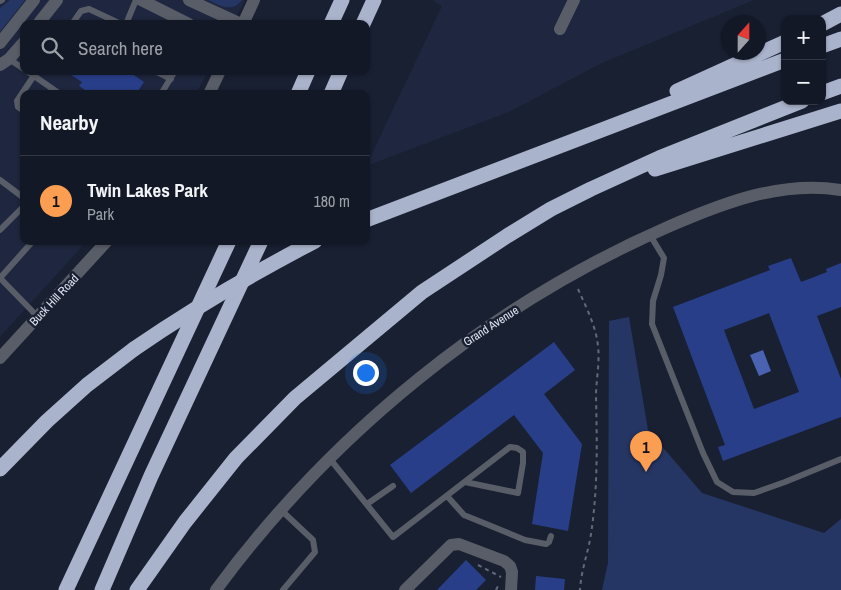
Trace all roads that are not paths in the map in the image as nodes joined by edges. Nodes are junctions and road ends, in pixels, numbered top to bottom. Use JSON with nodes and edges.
{"nodes":[{"id":1,"x":34,"y":0,"type":"edge"},
{"id":2,"x":57,"y":0,"type":"edge"},
{"id":3,"x":136,"y":0,"type":"edge"},
{"id":4,"x":141,"y":0,"type":"edge"},
{"id":5,"x":189,"y":0,"type":"edge"},
{"id":6,"x":254,"y":0,"type":"edge"},
{"id":7,"x":342,"y":0,"type":"edge"},
{"id":8,"x":374,"y":0,"type":"edge"},
{"id":9,"x":574,"y":0,"type":"edge"},
{"id":10,"x":841,"y":14,"type":"edge"},
{"id":11,"x":41,"y":20,"type":"edge"},
{"id":12,"x":75,"y":20,"type":"edge"},
{"id":13,"x":112,"y":20,"type":"edge"},
{"id":14,"x":128,"y":20,"type":"edge"},
{"id":15,"x":181,"y":20,"type":"edge"},
{"id":16,"x":233,"y":20,"type":"edge"},
{"id":17,"x":244,"y":20,"type":"edge"},
{"id":18,"x":333,"y":20,"type":"edge"},
{"id":19,"x":365,"y":20,"type":"edge"},
{"id":20,"x":826,"y":22,"type":"edge"},
{"id":21,"x":560,"y":29,"type":"dead end"},
{"id":22,"x":841,"y":39,"type":"edge"},
{"id":23,"x":0,"y":43,"type":"edge"},
{"id":24,"x":781,"y":44,"type":"edge"},
{"id":25,"x":826,"y":45,"type":"edge"},
{"id":26,"x":20,"y":46,"type":"edge"},
{"id":27,"x":5,"y":62,"type":"edge"},
{"id":28,"x":781,"y":62,"type":"edge"},
{"id":29,"x":20,"y":68,"type":"edge"},
{"id":30,"x":35,"y":75,"type":"edge"},
{"id":31,"x":37,"y":75,"type":"edge"},
{"id":32,"x":163,"y":75,"type":"edge"},
{"id":33,"x":173,"y":75,"type":"edge"},
{"id":34,"x":218,"y":75,"type":"edge"},
{"id":35,"x":306,"y":75,"type":"edge"},
{"id":36,"x":339,"y":75,"type":"edge"},
{"id":37,"x":171,"y":79,"type":"junction"},
{"id":38,"x":841,"y":86,"type":"edge"},
{"id":39,"x":25,"y":90,"type":"edge"},
{"id":40,"x":55,"y":90,"type":"edge"},
{"id":41,"x":164,"y":90,"type":"edge"},
{"id":42,"x":211,"y":90,"type":"edge"},
{"id":43,"x":300,"y":90,"type":"edge"},
{"id":44,"x":333,"y":90,"type":"edge"},
{"id":45,"x":826,"y":92,"type":"edge"},
{"id":46,"x":20,"y":98,"type":"edge"},
{"id":47,"x":792,"y":105,"type":"edge"},
{"id":48,"x":20,"y":108,"type":"edge"},
{"id":49,"x":841,"y":111,"type":"edge"},
{"id":50,"x":554,"y":147,"type":"junction"},
{"id":51,"x":0,"y":180,"type":"edge"},
{"id":52,"x":591,"y":189,"type":"junction"},
{"id":53,"x":841,"y":190,"type":"edge"},
{"id":54,"x":20,"y":195,"type":"edge"},
{"id":55,"x":20,"y":210,"type":"edge"},
{"id":56,"x":370,"y":218,"type":"edge"},
{"id":57,"x":0,"y":230,"type":"edge"},
{"id":58,"x":650,"y":235,"type":"junction"},
{"id":59,"x":29,"y":245,"type":"edge"},
{"id":60,"x":103,"y":245,"type":"edge"},
{"id":61,"x":227,"y":245,"type":"edge"},
{"id":62,"x":259,"y":245,"type":"edge"},
{"id":63,"x":308,"y":245,"type":"edge"},
{"id":64,"x":38,"y":317,"type":"junction"},
{"id":65,"x":0,"y":358,"type":"edge"},
{"id":66,"x":330,"y":458,"type":"junction"},
{"id":67,"x":841,"y":459,"type":"edge"},
{"id":68,"x":0,"y":469,"type":"edge"},
{"id":69,"x":464,"y":482,"type":"junction"},
{"id":70,"x":393,"y":486,"type":"dead end"},
{"id":71,"x":447,"y":496,"type":"junction"},
{"id":72,"x":367,"y":504,"type":"junction"},
{"id":73,"x":281,"y":510,"type":"junction"},
{"id":74,"x":551,"y":536,"type":"dead end"},
{"id":75,"x":66,"y":590,"type":"edge"},
{"id":76,"x":102,"y":590,"type":"edge"},
{"id":77,"x":137,"y":590,"type":"edge"},
{"id":78,"x":216,"y":590,"type":"edge"},
{"id":79,"x":282,"y":590,"type":"edge"},
{"id":80,"x":405,"y":590,"type":"edge"},
{"id":81,"x":511,"y":590,"type":"edge"}],
"edges":[{"from":1,"to":23,"type":"street"},
{"from":2,"to":11,"type":"street"},
{"from":3,"to":14,"type":"lane"},
{"from":4,"to":15,"type":"street"},
{"from":5,"to":16,"type":"street"},
{"from":6,"to":17,"type":"street"},
{"from":7,"to":18,"type":"highway"},
{"from":8,"to":19,"type":"highway"},
{"from":9,"to":21,"type":"street"},
{"from":10,"to":20,"type":"highway"},
{"from":12,"to":13,"type":"lane"},
{"from":22,"to":25,"type":"highway"},
{"from":24,"to":50,"type":"highway"},
{"from":26,"to":27,"type":"street"},
{"from":27,"to":29,"type":"lane"},
{"from":28,"to":50,"type":"highway"},
{"from":30,"to":39,"type":"lane"},
{"from":31,"to":40,"type":"lane"},
{"from":32,"to":37,"type":"lane"},
{"from":33,"to":37,"type":"lane"},
{"from":34,"to":42,"type":"street"},
{"from":35,"to":43,"type":"highway"},
{"from":36,"to":44,"type":"highway"},
{"from":37,"to":41,"type":"lane"},
{"from":38,"to":45,"type":"highway"},
{"from":46,"to":48,"type":"lane"},
{"from":47,"to":52,"type":"highway"},
{"from":49,"to":52,"type":"highway"},
{"from":50,"to":56,"type":"highway"},
{"from":51,"to":54,"type":"lane"},
{"from":52,"to":77,"type":"highway"},
{"from":53,"to":58,"type":"street","name":"Grand Avenue"},
{"from":55,"to":57,"type":"lane"},
{"from":58,"to":66,"type":"street","name":"Grand Avenue"},
{"from":58,"to":67,"type":"lane"},
{"from":59,"to":64,"type":"lane"},
{"from":60,"to":64,"type":"street","name":"Buck Hill Road"},
{"from":61,"to":75,"type":"highway"},
{"from":62,"to":76,"type":"highway"},
{"from":63,"to":68,"type":"highway","bridge":true},
{"from":64,"to":65,"type":"street","name":"Buck Hill Road"},
{"from":66,"to":72,"type":"lane"},
{"from":66,"to":73,"type":"street","name":"Grand Avenue"},
{"from":69,"to":69,"type":"lane"},
{"from":69,"to":71,"type":"lane"},
{"from":70,"to":72,"type":"lane"},
{"from":71,"to":72,"type":"lane"},
{"from":71,"to":74,"type":"lane"},
{"from":73,"to":78,"type":"street","name":"Grand Avenue"},
{"from":73,"to":79,"type":"lane"},
{"from":80,"to":81,"type":"street"}]}
